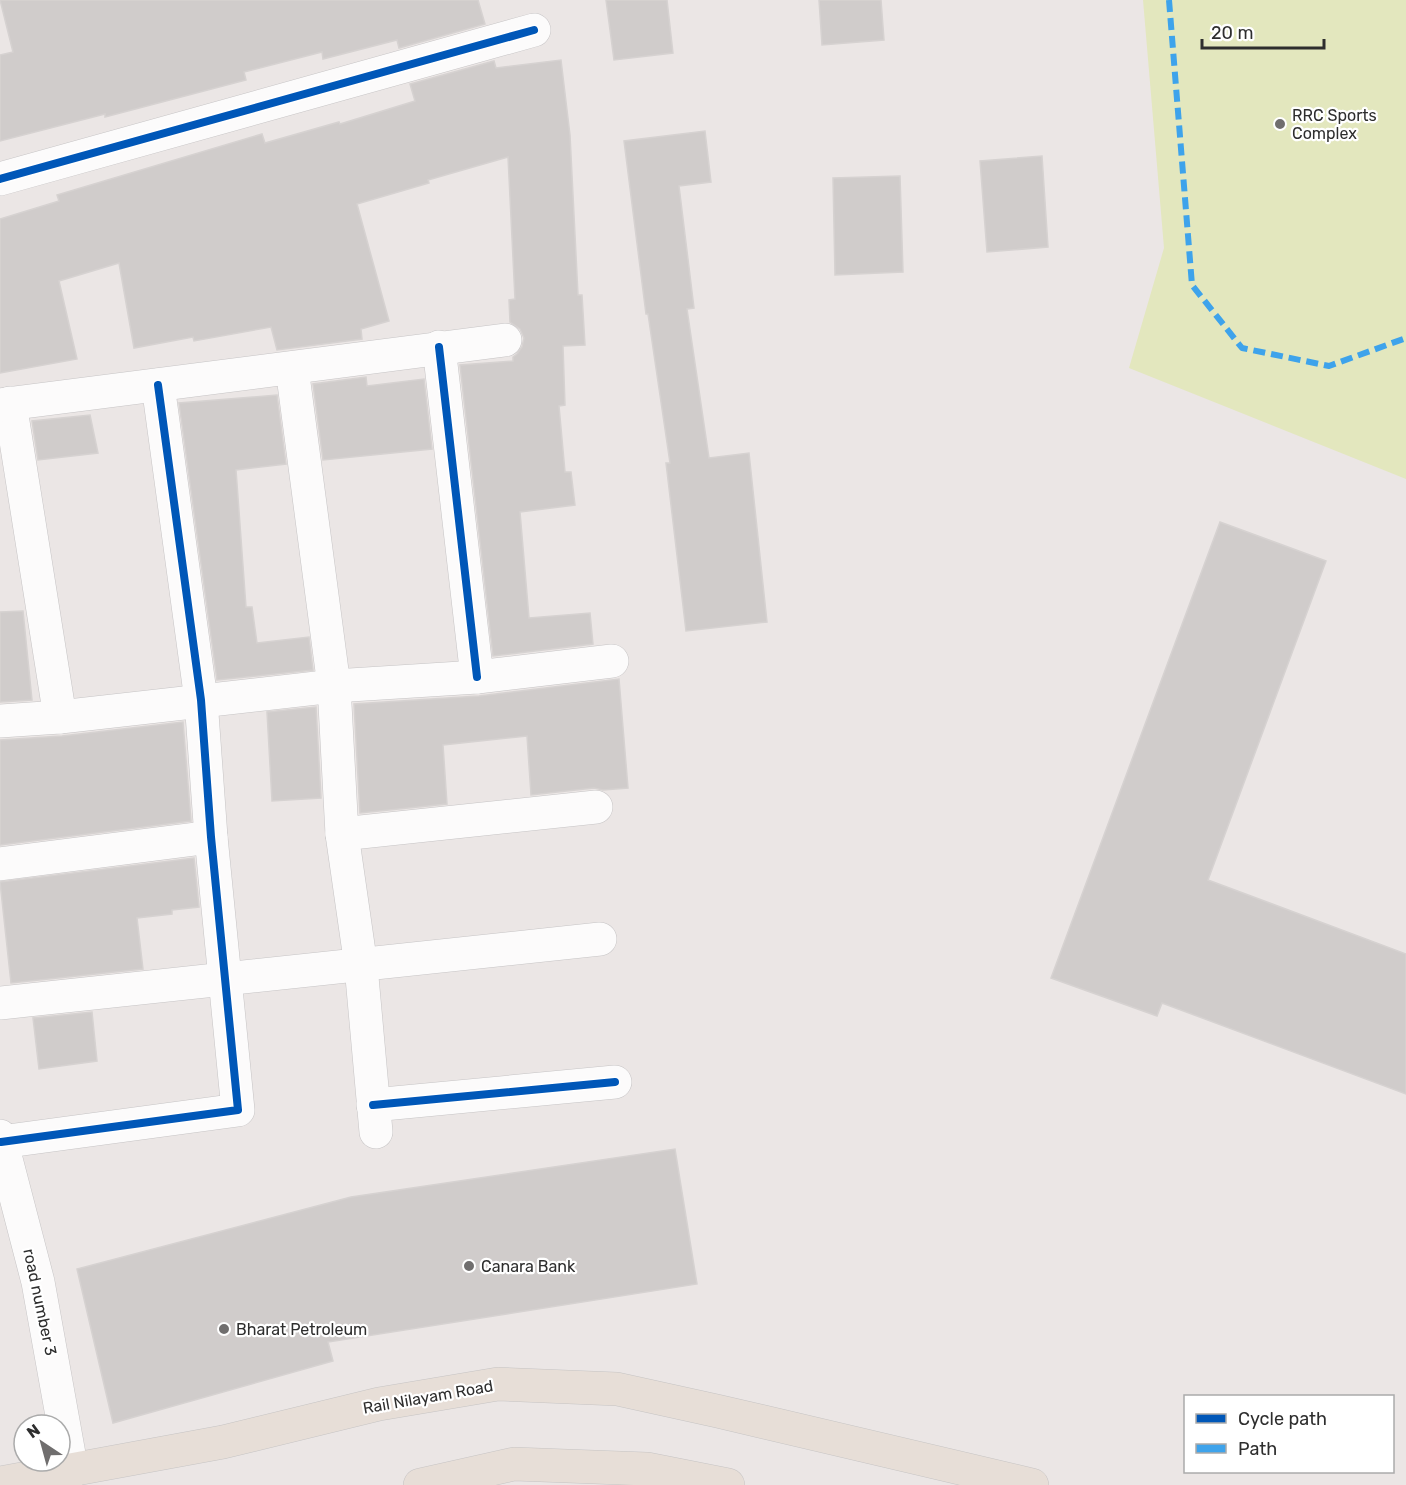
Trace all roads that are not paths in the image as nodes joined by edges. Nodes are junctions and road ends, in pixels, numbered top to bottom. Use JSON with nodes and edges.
{"nodes":[{"id":1,"x":534,"y":30,"type":"dead end"},
{"id":2,"x":0,"y":179,"type":"edge"},
{"id":3,"x":505,"y":340,"type":"dead end"},
{"id":4,"x":440,"y":347,"type":"junction"},
{"id":5,"x":292,"y":368,"type":"junction"},
{"id":6,"x":158,"y":385,"type":"junction"},
{"id":7,"x":5,"y":404,"type":"edge"},
{"id":8,"x":612,"y":661,"type":"dead end"},
{"id":9,"x":477,"y":677,"type":"junction"},
{"id":10,"x":334,"y":686,"type":"junction"},
{"id":11,"x":201,"y":700,"type":"junction"},
{"id":12,"x":60,"y":717,"type":"junction"},
{"id":13,"x":0,"y":721,"type":"edge"},
{"id":14,"x":596,"y":807,"type":"dead end"},
{"id":15,"x":342,"y":834,"type":"junction"},
{"id":16,"x":211,"y":837,"type":"junction"},
{"id":17,"x":0,"y":864,"type":"edge"},
{"id":18,"x":600,"y":939,"type":"dead end"},
{"id":19,"x":361,"y":966,"type":"junction"},
{"id":20,"x":226,"y":979,"type":"junction"},
{"id":21,"x":0,"y":1003,"type":"edge"},
{"id":22,"x":615,"y":1082,"type":"dead end"},
{"id":23,"x":1,"y":1139,"type":"edge"},
{"id":24,"x":62,"y":1413,"type":"edge"},
{"id":25,"x":72,"y":1470,"type":"edge"},
{"id":26,"x":55,"y":1473,"type":"edge"},
{"id":27,"x":0,"y":1483,"type":"edge"},
{"id":28,"x":420,"y":1485,"type":"edge"},
{"id":29,"x":728,"y":1485,"type":"edge"},
{"id":30,"x":1032,"y":1485,"type":"edge"}],
"edges":[{"from":1,"to":2,"type":"street"},
{"from":3,"to":4,"type":"street"},
{"from":4,"to":5,"type":"street"},
{"from":4,"to":9,"type":"street"},
{"from":5,"to":6,"type":"street"},
{"from":5,"to":10,"type":"street"},
{"from":6,"to":7,"type":"street"},
{"from":6,"to":11,"type":"street"},
{"from":7,"to":12,"type":"street"},
{"from":8,"to":9,"type":"street"},
{"from":9,"to":10,"type":"street"},
{"from":10,"to":11,"type":"street"},
{"from":10,"to":15,"type":"street"},
{"from":11,"to":12,"type":"street"},
{"from":11,"to":16,"type":"street"},
{"from":12,"to":13,"type":"street"},
{"from":14,"to":15,"type":"street"},
{"from":15,"to":19,"type":"street"},
{"from":16,"to":17,"type":"street"},
{"from":16,"to":20,"type":"street"},
{"from":18,"to":19,"type":"street"},
{"from":19,"to":20,"type":"street"},
{"from":19,"to":22,"type":"street"},
{"from":20,"to":21,"type":"street"},
{"from":20,"to":23,"type":"street"},
{"from":23,"to":24,"type":"street","name":"road number 3"},
{"from":25,"to":30,"type":"main road","name":"Rail Nilayam Road"},
{"from":26,"to":27,"type":"main road","name":"Rail Nilayam Road"},
{"from":28,"to":29,"type":"main road"}]}
